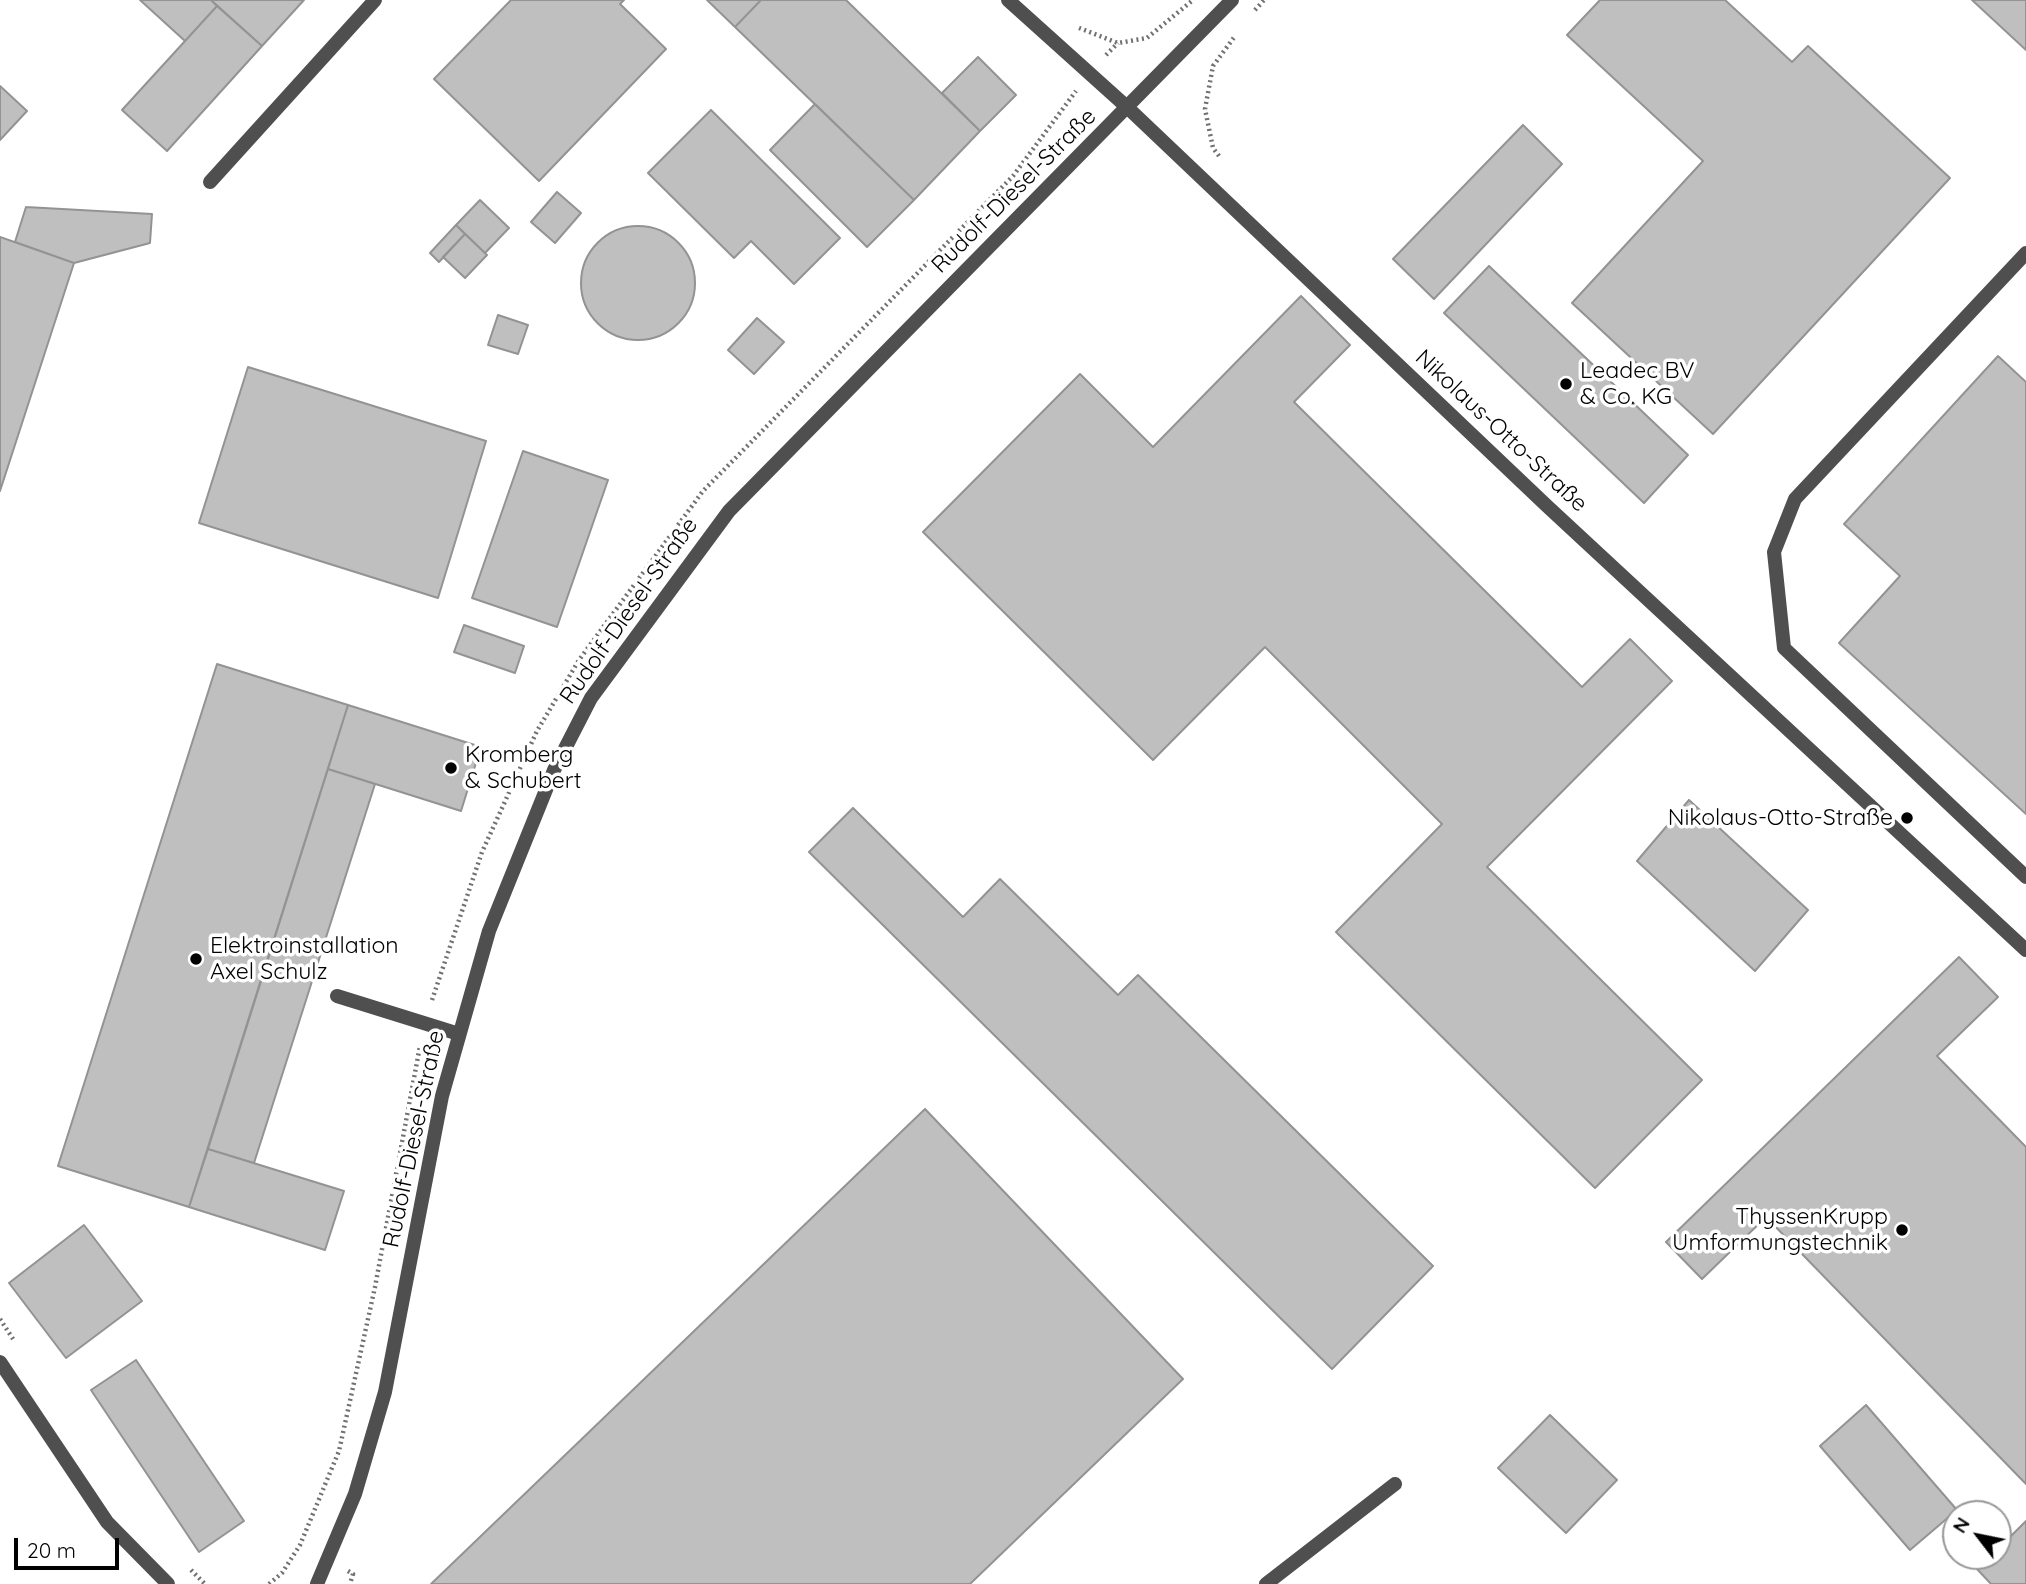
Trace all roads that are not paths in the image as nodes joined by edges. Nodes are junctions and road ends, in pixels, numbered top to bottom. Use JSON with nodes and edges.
{"nodes":[{"id":1,"x":375,"y":0,"type":"edge"},
{"id":2,"x":1008,"y":0,"type":"edge"},
{"id":3,"x":1232,"y":0,"type":"edge"},
{"id":4,"x":1128,"y":108,"type":"junction"},
{"id":5,"x":210,"y":182,"type":"dead end"},
{"id":6,"x":2026,"y":253,"type":"edge"},
{"id":7,"x":2026,"y":877,"type":"edge"},
{"id":8,"x":2026,"y":950,"type":"edge"},
{"id":9,"x":337,"y":996,"type":"dead end"},
{"id":10,"x":459,"y":1034,"type":"junction"},
{"id":11,"x":0,"y":1362,"type":"edge"},
{"id":12,"x":1395,"y":1484,"type":"dead end"},
{"id":13,"x":168,"y":1584,"type":"edge"},
{"id":14,"x":317,"y":1584,"type":"edge"},
{"id":15,"x":1266,"y":1584,"type":"edge"}],
"edges":[{"from":1,"to":5,"type":"street"},
{"from":2,"to":4,"type":"street","name":"Nikolaus-Otto-Straße"},
{"from":3,"to":4,"type":"street","name":"Rudolf-Diesel-Straße"},
{"from":4,"to":8,"type":"street","name":"Nikolaus-Otto-Straße"},
{"from":4,"to":10,"type":"street","name":"Rudolf-Diesel-Straße"},
{"from":6,"to":7,"type":"street"},
{"from":9,"to":10,"type":"street"},
{"from":10,"to":14,"type":"street","name":"Rudolf-Diesel-Straße"},
{"from":11,"to":13,"type":"street"},
{"from":12,"to":15,"type":"street"}]}
